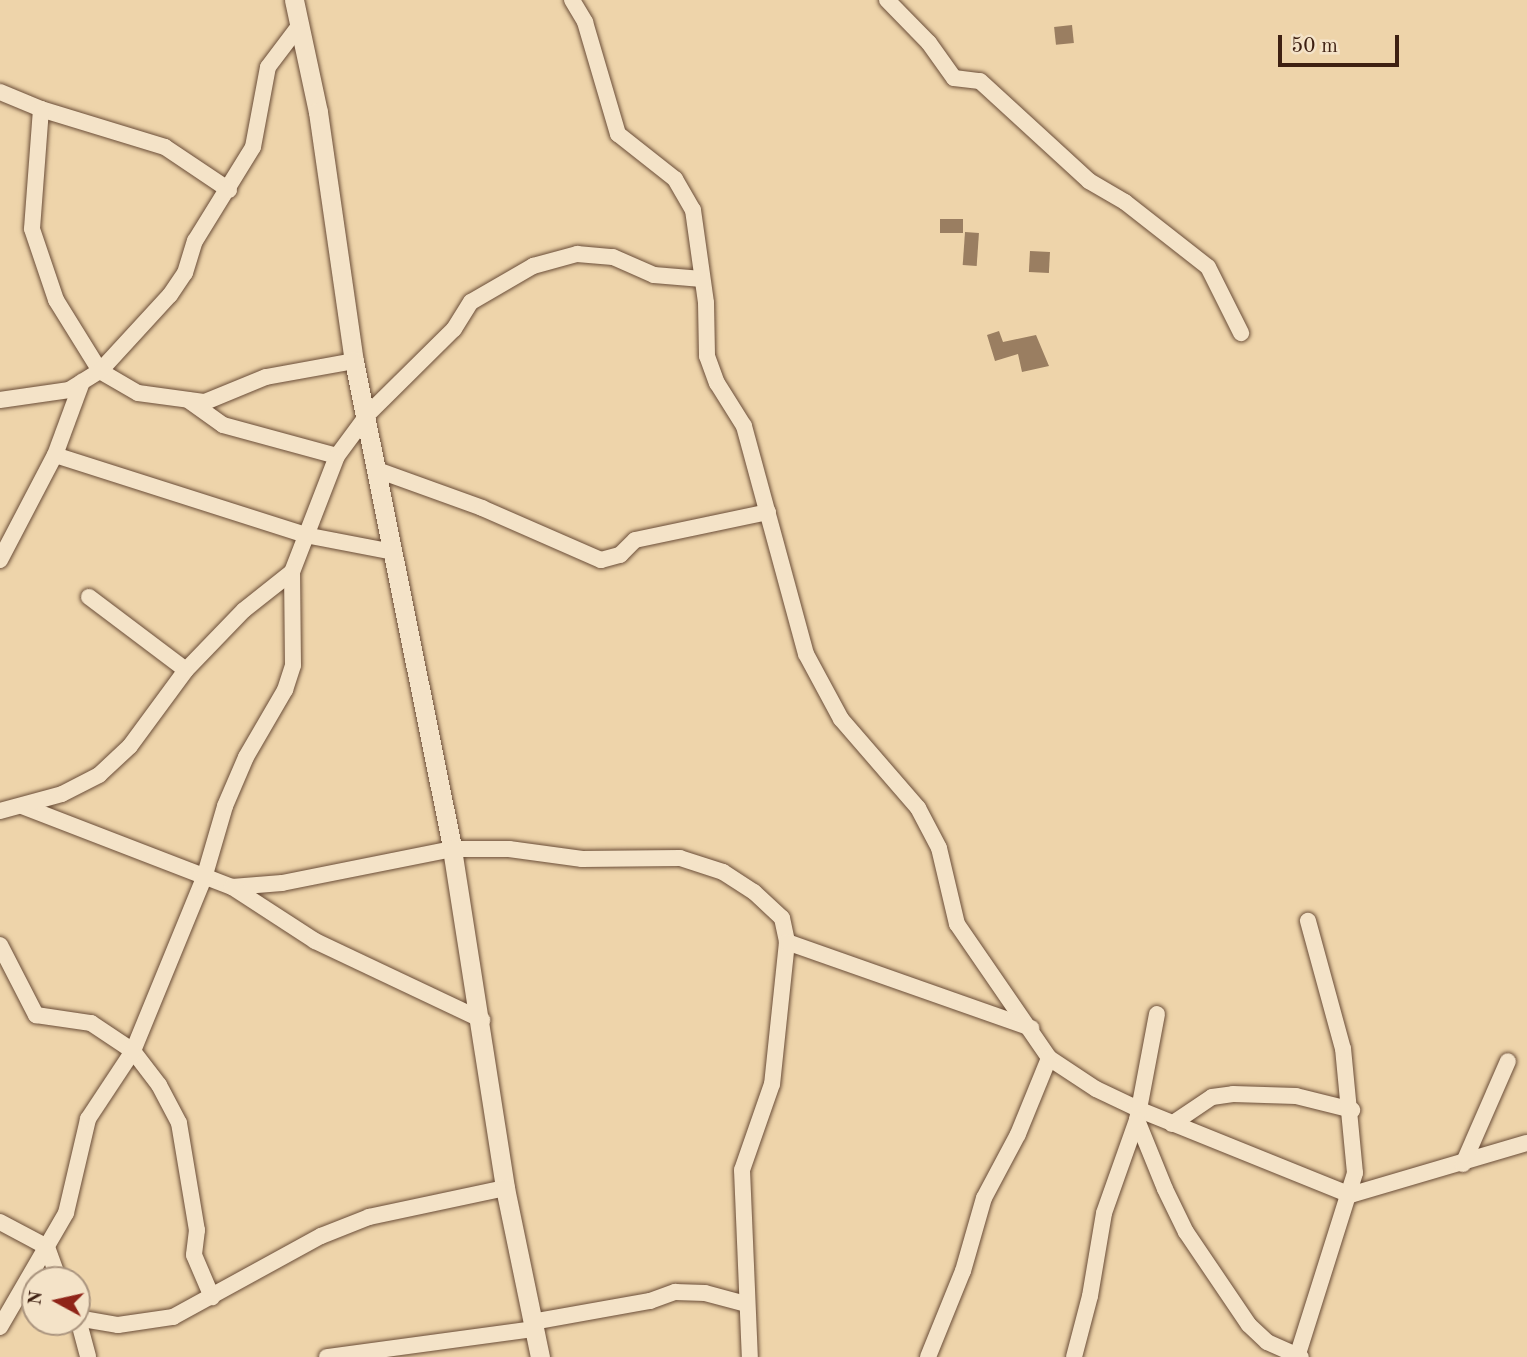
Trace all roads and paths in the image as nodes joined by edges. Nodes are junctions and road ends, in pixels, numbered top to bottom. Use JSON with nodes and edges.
{"nodes":[{"id":1,"x":294,"y":0,"type":"edge"},
{"id":2,"x":572,"y":0,"type":"edge"},
{"id":3,"x":887,"y":0,"type":"edge"},
{"id":4,"x":299,"y":26,"type":"junction"},
{"id":5,"x":0,"y":92,"type":"edge"},
{"id":6,"x":41,"y":109,"type":"junction"},
{"id":7,"x":229,"y":190,"type":"junction"},
{"id":8,"x":702,"y":279,"type":"junction"},
{"id":9,"x":1241,"y":333,"type":"dead end"},
{"id":10,"x":354,"y":361,"type":"junction"},
{"id":11,"x":100,"y":371,"type":"junction"},
{"id":12,"x":82,"y":382,"type":"junction"},
{"id":13,"x":0,"y":400,"type":"edge"},
{"id":14,"x":188,"y":400,"type":"junction"},
{"id":15,"x":368,"y":414,"type":"junction"},
{"id":16,"x":55,"y":455,"type":"junction"},
{"id":17,"x":337,"y":456,"type":"junction"},
{"id":18,"x":380,"y":471,"type":"junction"},
{"id":19,"x":768,"y":512,"type":"junction"},
{"id":20,"x":305,"y":535,"type":"junction"},
{"id":21,"x":393,"y":552,"type":"junction"},
{"id":22,"x":0,"y":560,"type":"edge"},
{"id":23,"x":292,"y":572,"type":"junction"},
{"id":24,"x":89,"y":597,"type":"dead end"},
{"id":25,"x":186,"y":670,"type":"junction"},
{"id":26,"x":22,"y":806,"type":"junction"},
{"id":27,"x":0,"y":811,"type":"edge"},
{"id":28,"x":452,"y":849,"type":"junction"},
{"id":29,"x":204,"y":878,"type":"junction"},
{"id":30,"x":232,"y":887,"type":"junction"},
{"id":31,"x":1308,"y":921,"type":"dead end"},
{"id":32,"x":787,"y":943,"type":"junction"},
{"id":33,"x":0,"y":945,"type":"edge"},
{"id":34,"x":1157,"y":1014,"type":"dead end"},
{"id":35,"x":482,"y":1020,"type":"junction"},
{"id":36,"x":1031,"y":1028,"type":"junction"},
{"id":37,"x":133,"y":1051,"type":"junction"},
{"id":38,"x":1049,"y":1058,"type":"junction"},
{"id":39,"x":1507,"y":1061,"type":"dead end"},
{"id":40,"x":1352,"y":1110,"type":"junction"},
{"id":41,"x":1138,"y":1116,"type":"junction"},
{"id":42,"x":1172,"y":1124,"type":"junction"},
{"id":43,"x":1527,"y":1143,"type":"edge"},
{"id":44,"x":1462,"y":1164,"type":"junction"},
{"id":45,"x":505,"y":1188,"type":"junction"},
{"id":46,"x":1350,"y":1195,"type":"junction"},
{"id":47,"x":0,"y":1222,"type":"edge"},
{"id":48,"x":47,"y":1247,"type":"junction"},
{"id":49,"x":53,"y":1266,"type":"edge"},
{"id":50,"x":212,"y":1297,"type":"junction"},
{"id":51,"x":746,"y":1304,"type":"junction"},
{"id":52,"x":91,"y":1320,"type":"edge"},
{"id":53,"x":533,"y":1325,"type":"junction"},
{"id":54,"x":0,"y":1327,"type":"edge"},
{"id":55,"x":82,"y":1336,"type":"edge"},
{"id":56,"x":88,"y":1357,"type":"edge"},
{"id":57,"x":327,"y":1357,"type":"edge"},
{"id":58,"x":540,"y":1357,"type":"edge"},
{"id":59,"x":750,"y":1357,"type":"edge"},
{"id":60,"x":928,"y":1357,"type":"edge"},
{"id":61,"x":1074,"y":1357,"type":"edge"},
{"id":62,"x":1298,"y":1357,"type":"edge"}],
"edges":[{"from":1,"to":4,"type":"street"},
{"from":2,"to":8,"type":"street"},
{"from":3,"to":9,"type":"street"},
{"from":4,"to":7,"type":"street"},
{"from":4,"to":10,"type":"street"},
{"from":5,"to":6,"type":"street"},
{"from":6,"to":7,"type":"street"},
{"from":6,"to":11,"type":"street"},
{"from":7,"to":11,"type":"street"},
{"from":8,"to":15,"type":"street"},
{"from":8,"to":19,"type":"street"},
{"from":10,"to":14,"type":"street"},
{"from":10,"to":15,"type":"street"},
{"from":11,"to":12,"type":"street"},
{"from":11,"to":14,"type":"street"},
{"from":12,"to":13,"type":"street"},
{"from":12,"to":16,"type":"street"},
{"from":14,"to":17,"type":"street"},
{"from":15,"to":17,"type":"street"},
{"from":15,"to":18,"type":"street"},
{"from":16,"to":20,"type":"street"},
{"from":16,"to":22,"type":"street"},
{"from":17,"to":20,"type":"street"},
{"from":18,"to":19,"type":"street"},
{"from":18,"to":21,"type":"street"},
{"from":19,"to":36,"type":"street"},
{"from":20,"to":21,"type":"street"},
{"from":20,"to":23,"type":"street"},
{"from":21,"to":28,"type":"street"},
{"from":23,"to":25,"type":"street"},
{"from":23,"to":29,"type":"street"},
{"from":24,"to":25,"type":"street"},
{"from":25,"to":26,"type":"street"},
{"from":26,"to":27,"type":"street"},
{"from":26,"to":29,"type":"street"},
{"from":28,"to":30,"type":"street"},
{"from":28,"to":32,"type":"street"},
{"from":28,"to":35,"type":"street"},
{"from":29,"to":30,"type":"street"},
{"from":29,"to":37,"type":"street"},
{"from":30,"to":35,"type":"street"},
{"from":31,"to":40,"type":"street"},
{"from":32,"to":36,"type":"street"},
{"from":32,"to":51,"type":"street"},
{"from":33,"to":37,"type":"street"},
{"from":34,"to":41,"type":"street"},
{"from":35,"to":45,"type":"street"},
{"from":36,"to":38,"type":"street"},
{"from":37,"to":48,"type":"street"},
{"from":37,"to":50,"type":"street"},
{"from":38,"to":41,"type":"street"},
{"from":38,"to":60,"type":"street"},
{"from":39,"to":44,"type":"street"},
{"from":40,"to":42,"type":"street"},
{"from":40,"to":46,"type":"street"},
{"from":41,"to":42,"type":"street"},
{"from":41,"to":61,"type":"street"},
{"from":41,"to":62,"type":"street"},
{"from":42,"to":46,"type":"street"},
{"from":43,"to":44,"type":"street"},
{"from":44,"to":46,"type":"street"},
{"from":45,"to":50,"type":"street"},
{"from":45,"to":53,"type":"street"},
{"from":46,"to":62,"type":"street"},
{"from":47,"to":48,"type":"street"},
{"from":48,"to":49,"type":"street"},
{"from":48,"to":54,"type":"street"},
{"from":50,"to":52,"type":"street"},
{"from":51,"to":53,"type":"street"},
{"from":51,"to":59,"type":"street"},
{"from":53,"to":57,"type":"street"},
{"from":53,"to":58,"type":"street"},
{"from":55,"to":56,"type":"street"}]}
